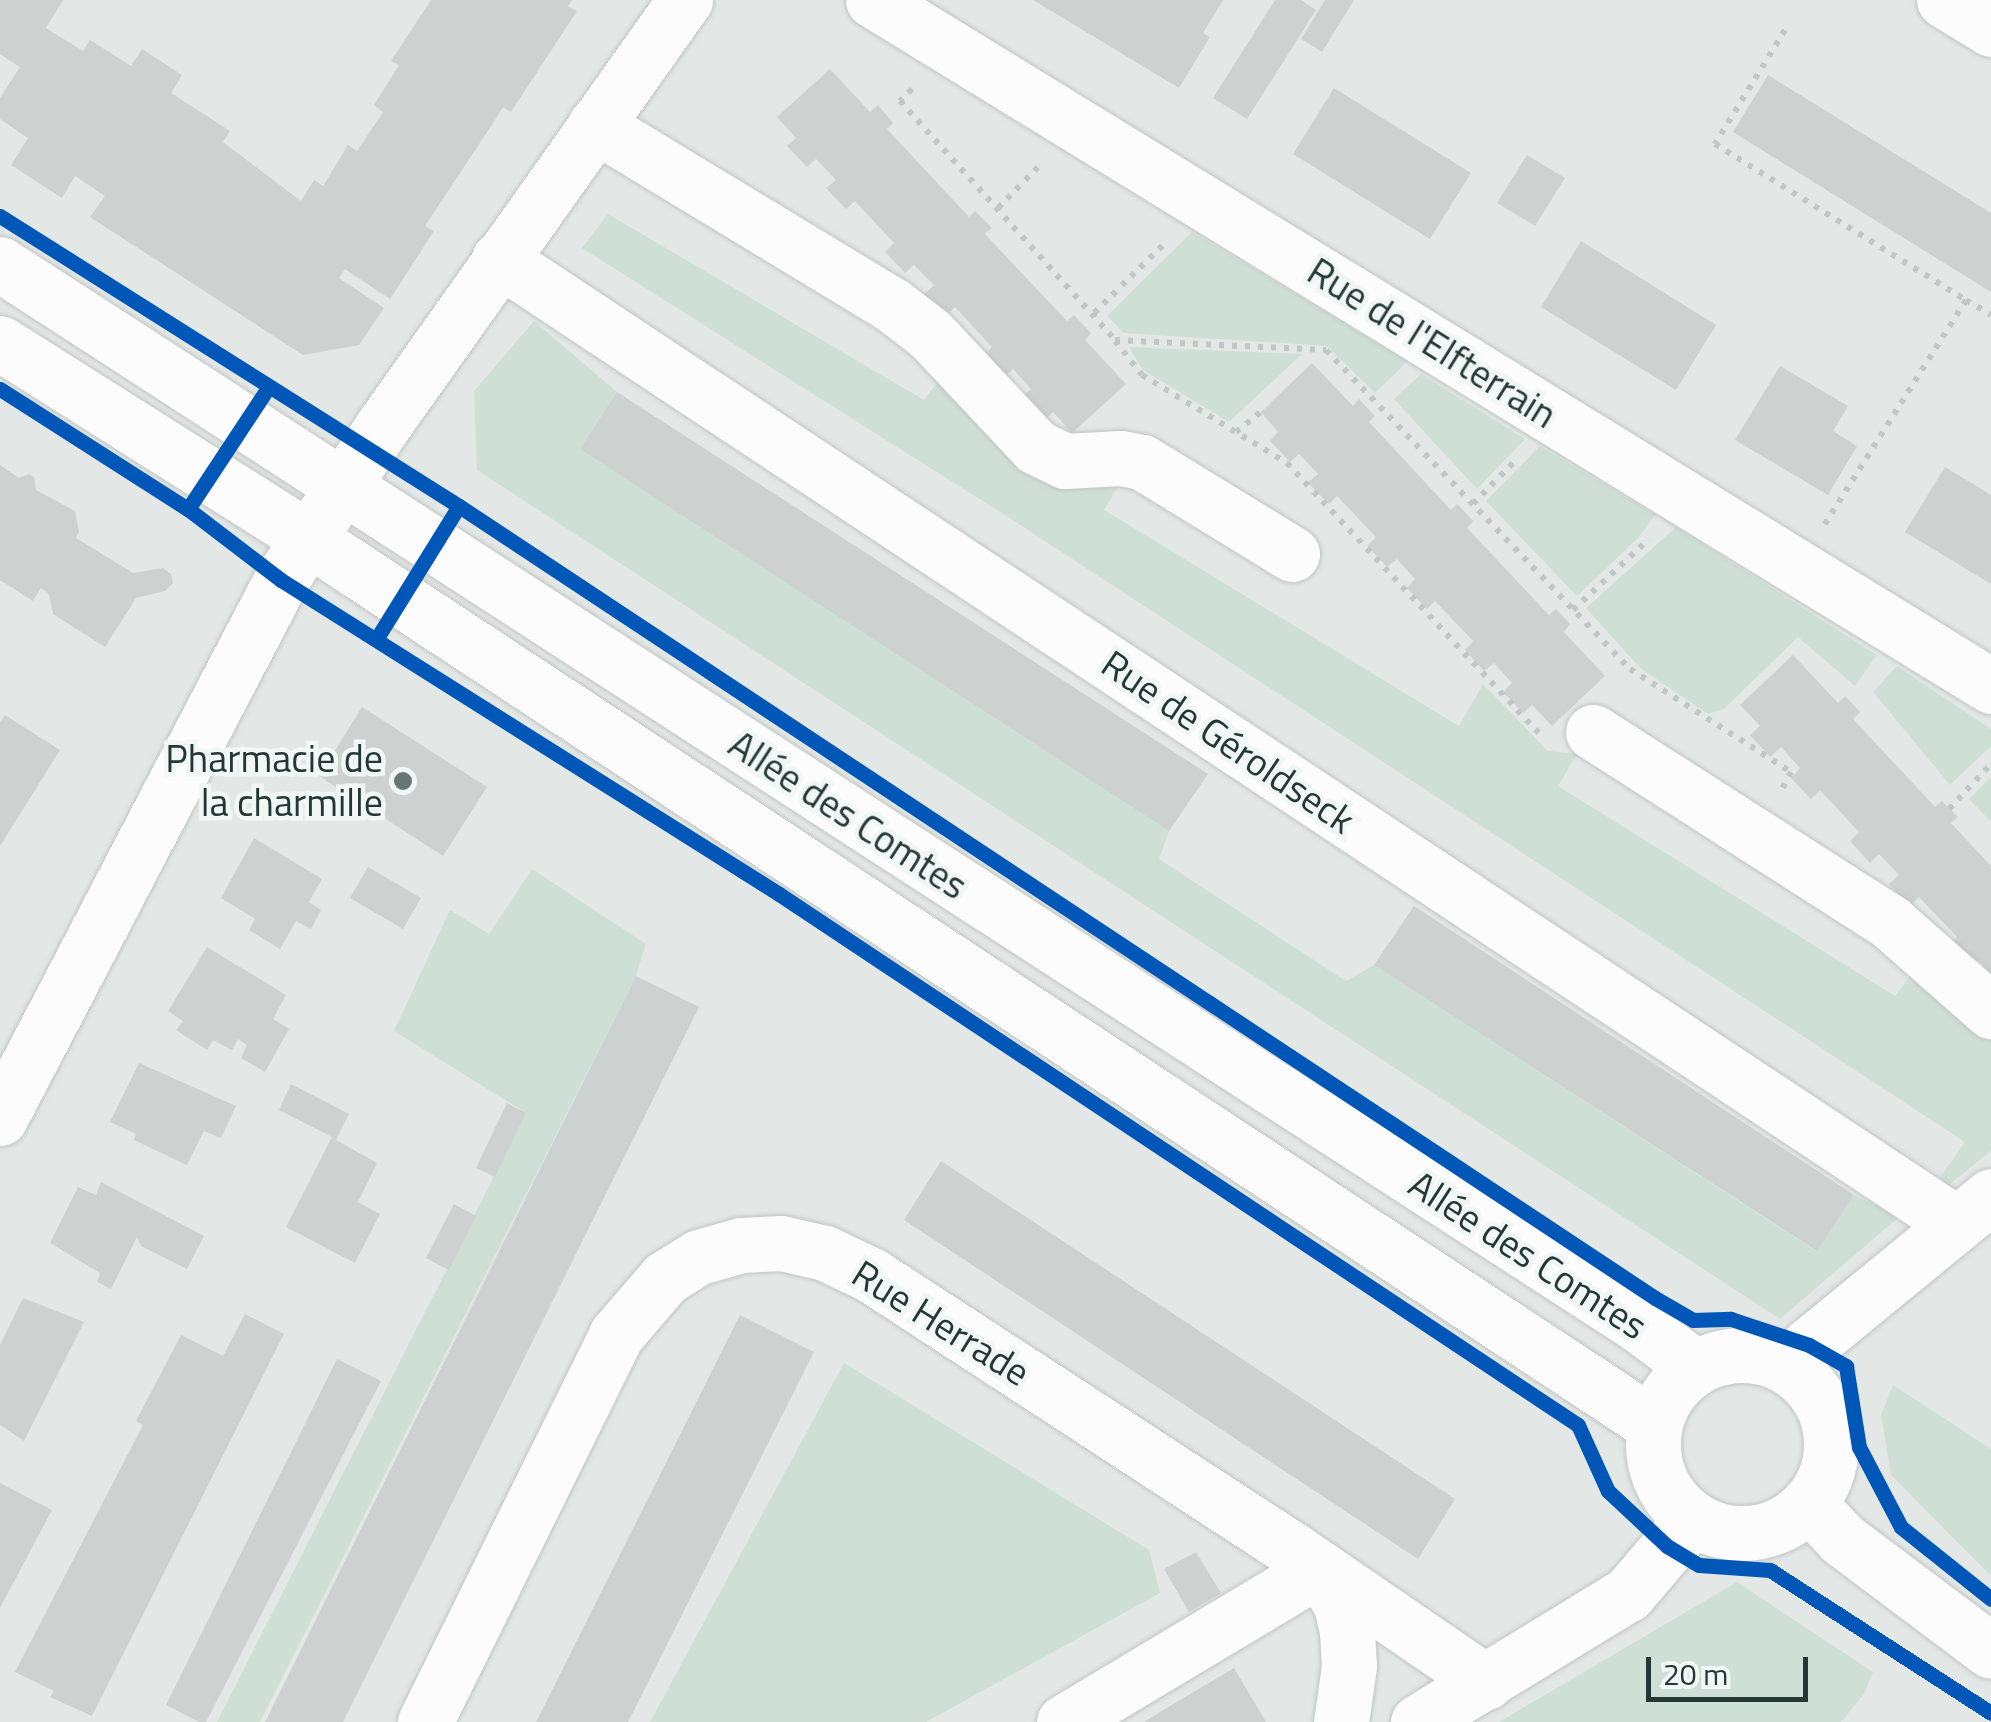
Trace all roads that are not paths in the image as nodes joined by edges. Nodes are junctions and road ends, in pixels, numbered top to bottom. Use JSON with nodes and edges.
{"nodes":[{"id":1,"x":686,"y":0,"type":"edge"},
{"id":2,"x":873,"y":0,"type":"edge"},
{"id":3,"x":1944,"y":0,"type":"edge"},
{"id":4,"x":1991,"y":29,"type":"edge"},
{"id":5,"x":595,"y":125,"type":"junction"},
{"id":6,"x":499,"y":259,"type":"junction"},
{"id":7,"x":0,"y":264,"type":"edge"},
{"id":8,"x":0,"y":343,"type":"edge"},
{"id":9,"x":340,"y":488,"type":"junction"},
{"id":10,"x":308,"y":538,"type":"junction"},
{"id":11,"x":1292,"y":554,"type":"dead end"},
{"id":12,"x":1991,"y":686,"type":"edge"},
{"id":13,"x":1593,"y":732,"type":"road end"},
{"id":14,"x":1991,"y":1011,"type":"edge"},
{"id":15,"x":20,"y":1027,"type":"edge"},
{"id":16,"x":0,"y":1118,"type":"edge"},
{"id":17,"x":1974,"y":1210,"type":"edge"},
{"id":18,"x":1695,"y":1367,"type":"junction"},
{"id":19,"x":1792,"y":1367,"type":"junction"},
{"id":20,"x":1654,"y":1425,"type":"junction"},
{"id":21,"x":1810,"y":1505,"type":"junction"},
{"id":22,"x":1692,"y":1519,"type":"junction"},
{"id":23,"x":1320,"y":1568,"type":"junction"},
{"id":24,"x":1991,"y":1651,"type":"edge"},
{"id":25,"x":1486,"y":1682,"type":"junction"},
{"id":26,"x":426,"y":1722,"type":"edge"},
{"id":27,"x":1064,"y":1722,"type":"edge"},
{"id":28,"x":1341,"y":1722,"type":"edge"},
{"id":29,"x":1418,"y":1722,"type":"edge"}],
"edges":[{"from":1,"to":5,"type":"street"},
{"from":2,"to":12,"type":"street","name":"Rue de l'Elfterrain"},
{"from":3,"to":4,"type":"street"},
{"from":5,"to":6,"type":"street"},
{"from":5,"to":11,"type":"street"},
{"from":6,"to":9,"type":"street"},
{"from":6,"to":17,"type":"street","name":"Rue de Géroldseck"},
{"from":7,"to":9,"type":"street","name":"Allée des Comtes"},
{"from":8,"to":10,"type":"street","name":"Allée des Comtes"},
{"from":9,"to":10,"type":"street"},
{"from":9,"to":18,"type":"street","name":"Allée des Comtes"},
{"from":10,"to":15,"type":"street"},
{"from":10,"to":20,"type":"street","name":"Allée des Comtes"},
{"from":13,"to":14,"type":"street"},
{"from":15,"to":16,"type":"street"},
{"from":17,"to":19,"type":"street"},
{"from":18,"to":19,"type":"street"},
{"from":18,"to":20,"type":"street"},
{"from":19,"to":21,"type":"street"},
{"from":20,"to":22,"type":"street"},
{"from":21,"to":22,"type":"street"},
{"from":21,"to":24,"type":"street"},
{"from":22,"to":25,"type":"street"},
{"from":23,"to":25,"type":"street","name":"Rue Herrade"},
{"from":23,"to":26,"type":"street","name":"Rue Herrade"},
{"from":23,"to":27,"type":"street"},
{"from":23,"to":28,"type":"street"},
{"from":25,"to":29,"type":"street"}]}
